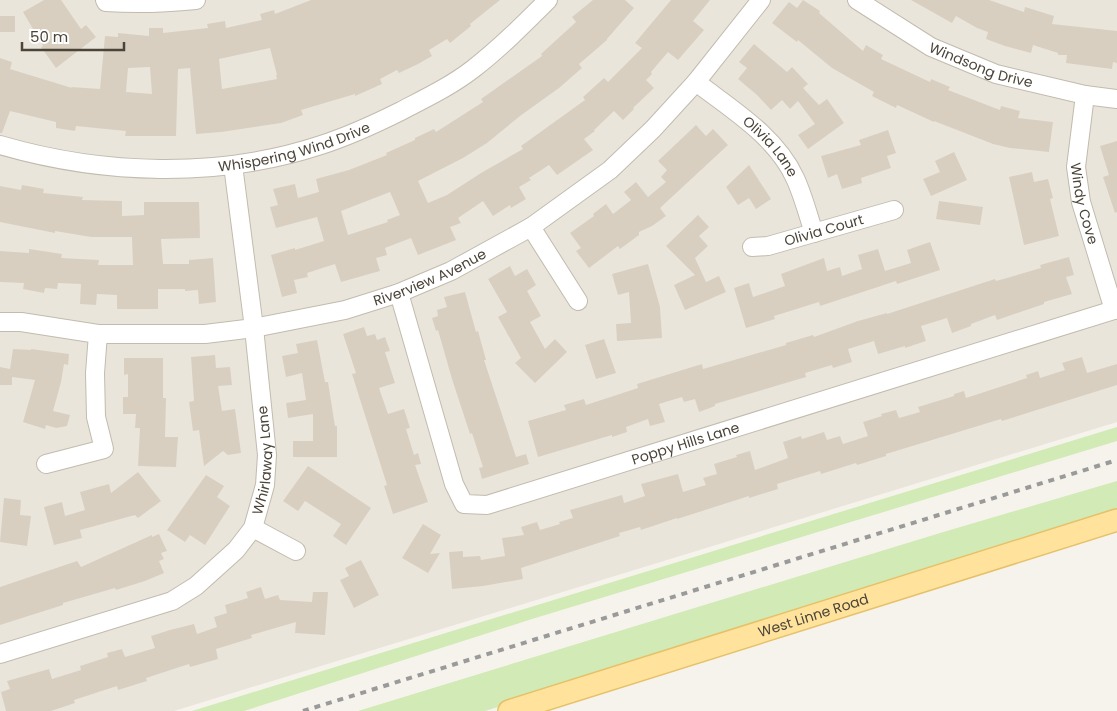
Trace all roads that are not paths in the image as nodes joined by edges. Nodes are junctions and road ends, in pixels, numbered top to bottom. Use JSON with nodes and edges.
{"nodes":[{"id":1,"x":105,"y":0,"type":"edge"},
{"id":2,"x":196,"y":0,"type":"edge"},
{"id":3,"x":548,"y":0,"type":"edge"},
{"id":4,"x":761,"y":0,"type":"edge"},
{"id":5,"x":857,"y":0,"type":"edge"},
{"id":6,"x":696,"y":82,"type":"junction"},
{"id":7,"x":1085,"y":95,"type":"junction"},
{"id":8,"x":1117,"y":99,"type":"edge"},
{"id":9,"x":0,"y":145,"type":"edge"},
{"id":10,"x":233,"y":165,"type":"junction"},
{"id":11,"x":894,"y":210,"type":"dead end"},
{"id":12,"x":531,"y":227,"type":"junction"},
{"id":13,"x":814,"y":233,"type":"junction"},
{"id":14,"x":752,"y":246,"type":"dead end"},
{"id":15,"x":399,"y":293,"type":"junction"},
{"id":16,"x":578,"y":301,"type":"dead end"},
{"id":17,"x":1116,"y":309,"type":"edge"},
{"id":18,"x":0,"y":322,"type":"edge"},
{"id":19,"x":254,"y":328,"type":"junction"},
{"id":20,"x":98,"y":334,"type":"junction"},
{"id":21,"x":46,"y":464,"type":"dead end"},
{"id":22,"x":1117,"y":520,"type":"edge"},
{"id":23,"x":253,"y":528,"type":"junction"},
{"id":24,"x":296,"y":550,"type":"dead end"},
{"id":25,"x":0,"y":654,"type":"edge"},
{"id":26,"x":509,"y":711,"type":"edge"}],
"edges":[{"from":1,"to":2,"type":"street"},
{"from":3,"to":10,"type":"street","name":"Whispering Wind Drive"},
{"from":4,"to":6,"type":"street","name":"Riverview Avenue"},
{"from":5,"to":7,"type":"street","name":"Windsong Drive"},
{"from":6,"to":12,"type":"street","name":"Riverview Avenue"},
{"from":6,"to":13,"type":"street","name":"Olivia Lane"},
{"from":7,"to":8,"type":"street","name":"Windsong Drive"},
{"from":7,"to":17,"type":"street","name":"Windy Cove"},
{"from":9,"to":10,"type":"street","name":"Whispering Wind Drive"},
{"from":10,"to":19,"type":"street","name":"Whirlaway Lane"},
{"from":11,"to":13,"type":"street","name":"Olivia Court"},
{"from":12,"to":15,"type":"street","name":"Riverview Avenue"},
{"from":12,"to":16,"type":"street"},
{"from":13,"to":14,"type":"street","name":"Olivia Court"},
{"from":15,"to":17,"type":"street","name":"Poppy Hills Lane"},
{"from":15,"to":19,"type":"street","name":"Riverview Avenue"},
{"from":18,"to":20,"type":"street","name":"Riverview Avenue"},
{"from":19,"to":20,"type":"street","name":"Riverview Avenue"},
{"from":19,"to":23,"type":"street","name":"Whirlaway Lane"},
{"from":20,"to":21,"type":"street"},
{"from":22,"to":26,"type":"main road","name":"West Linne Road"},
{"from":23,"to":24,"type":"street"},
{"from":23,"to":25,"type":"street","name":"Whirlaway Lane"}]}
